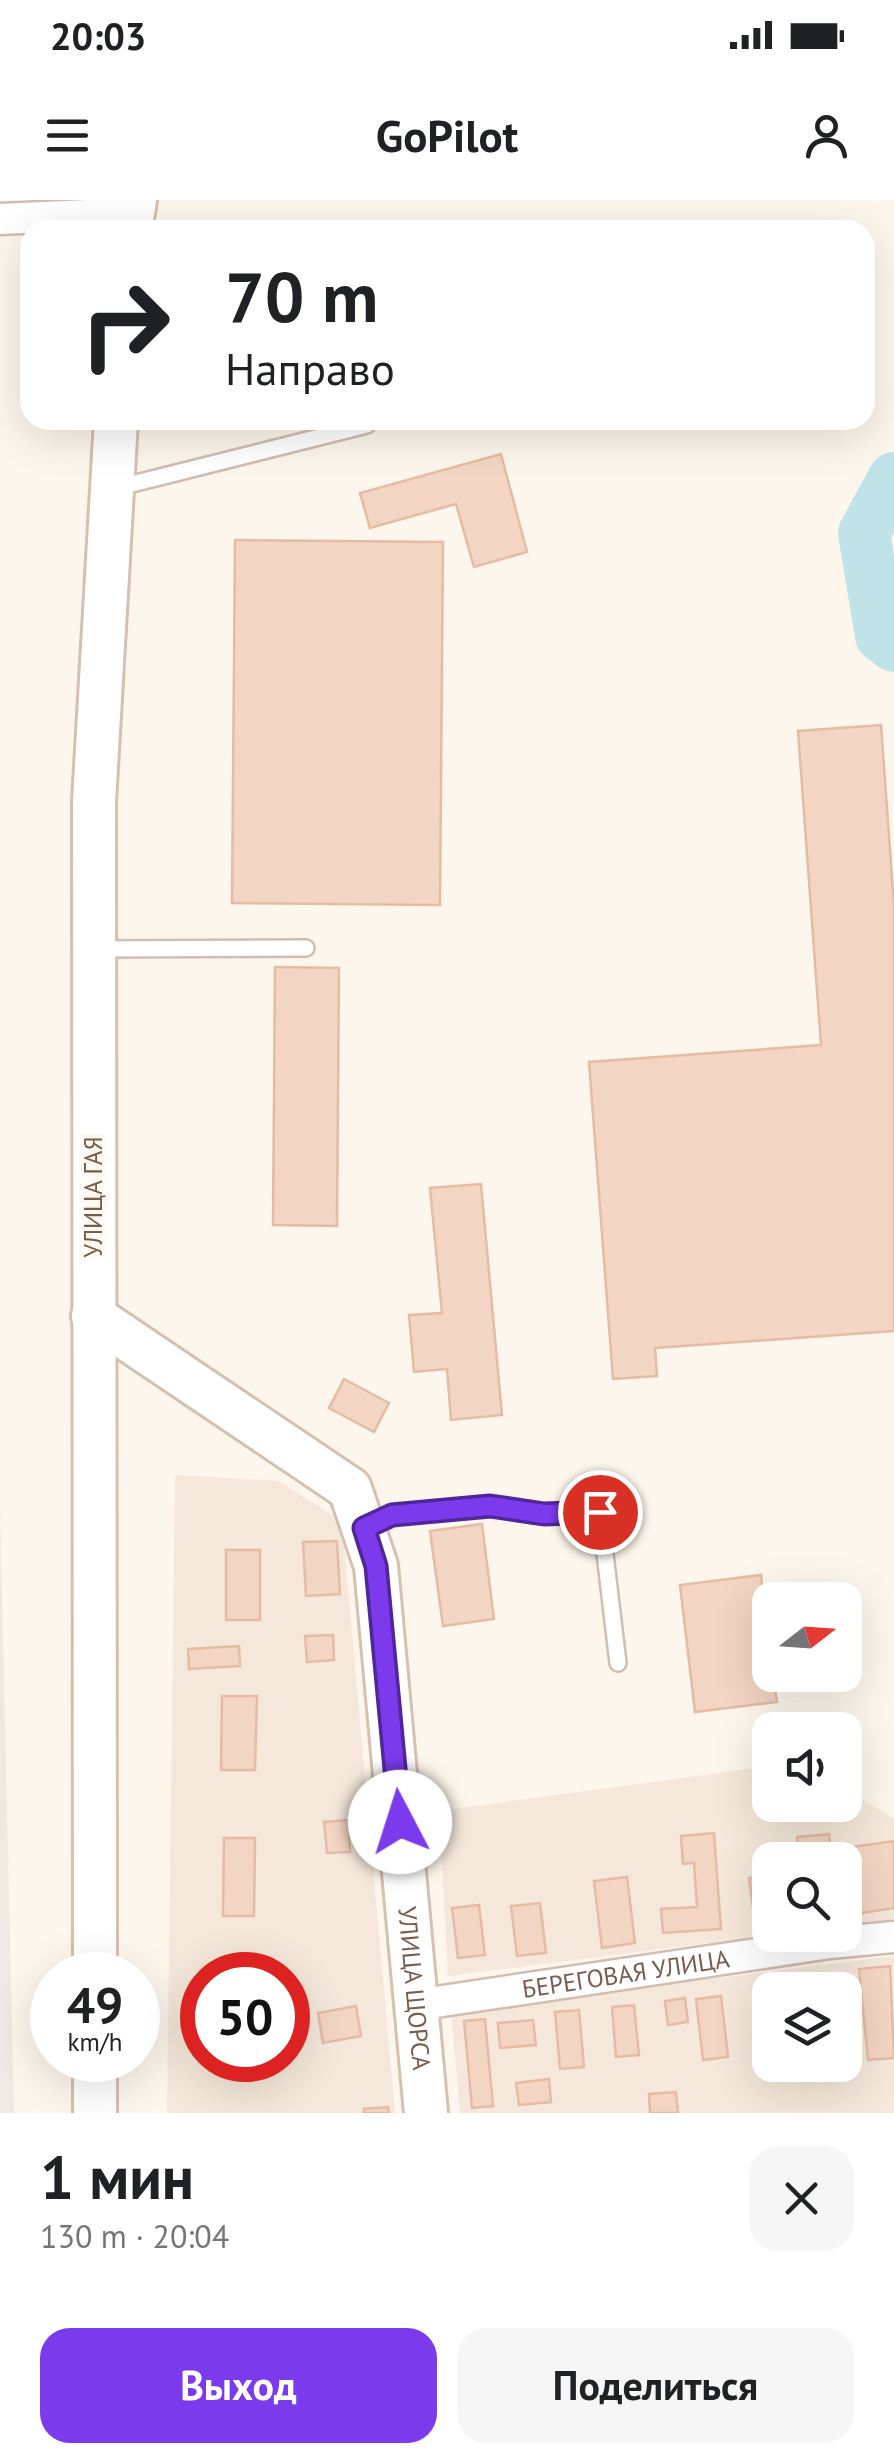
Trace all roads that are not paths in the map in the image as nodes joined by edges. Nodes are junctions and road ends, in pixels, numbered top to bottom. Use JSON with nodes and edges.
{"nodes":[{"id":1,"x":132,"y":214,"type":"edge"},
{"id":2,"x":0,"y":219,"type":"edge"},
{"id":3,"x":115,"y":430,"type":"edge"},
{"id":4,"x":347,"y":430,"type":"edge"},
{"id":5,"x":112,"y":489,"type":"junction"},
{"id":6,"x":306,"y":948,"type":"dead end"},
{"id":7,"x":93,"y":950,"type":"junction"},
{"id":8,"x":93,"y":1316,"type":"junction"},
{"id":9,"x":370,"y":1547,"type":"junction"},
{"id":10,"x":618,"y":1663,"type":"dead end"},
{"id":11,"x":894,"y":1937,"type":"edge"},
{"id":12,"x":95,"y":1952,"type":"edge"},
{"id":13,"x":416,"y":2005,"type":"junction"},
{"id":14,"x":95,"y":2082,"type":"edge"},
{"id":15,"x":95,"y":2113,"type":"edge"},
{"id":16,"x":426,"y":2113,"type":"edge"}],
"edges":[{"from":1,"to":2,"type":"street"},
{"from":3,"to":5,"type":"main road","name":"УЛИЦА ГАЯ"},
{"from":4,"to":5,"type":"lane"},
{"from":5,"to":7,"type":"main road","name":"УЛИЦА ГАЯ"},
{"from":6,"to":7,"type":"lane"},
{"from":7,"to":8,"type":"main road","name":"УЛИЦА ГАЯ"},
{"from":8,"to":9,"type":"main road"},
{"from":8,"to":12,"type":"main road","name":"УЛИЦА ГАЯ"},
{"from":9,"to":10,"type":"lane"},
{"from":9,"to":13,"type":"main road","name":"УЛИЦА ЩОРСА"},
{"from":11,"to":13,"type":"street","name":"БЕРЕГОВАЯ УЛИЦА"},
{"from":13,"to":16,"type":"main road","name":"УЛИЦА ЩОРСА"},
{"from":14,"to":15,"type":"main road"}]}
